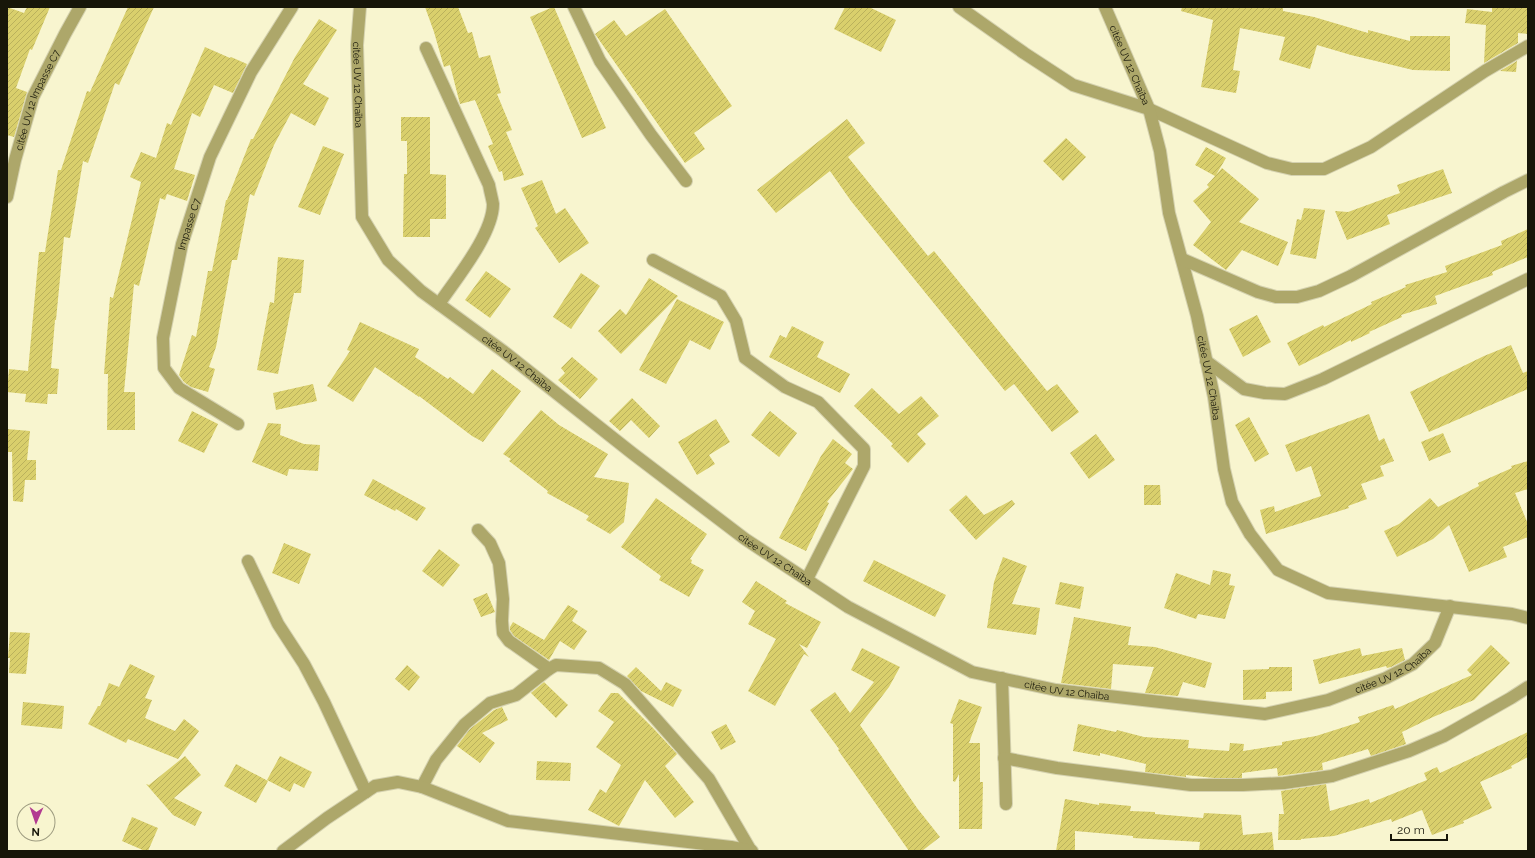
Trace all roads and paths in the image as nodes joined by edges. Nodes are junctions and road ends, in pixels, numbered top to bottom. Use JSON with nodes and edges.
{"nodes":[{"id":1,"x":80,"y":7,"type":"edge"},
{"id":2,"x":292,"y":7,"type":"edge"},
{"id":3,"x":360,"y":7,"type":"edge"},
{"id":4,"x":574,"y":7,"type":"edge"},
{"id":5,"x":959,"y":7,"type":"edge"},
{"id":6,"x":1105,"y":7,"type":"edge"},
{"id":7,"x":1528,"y":46,"type":"edge"},
{"id":8,"x":426,"y":48,"type":"dead end"},
{"id":9,"x":1149,"y":109,"type":"junction"},
{"id":10,"x":1528,"y":180,"type":"edge"},
{"id":11,"x":686,"y":181,"type":"dead end"},
{"id":12,"x":7,"y":197,"type":"edge"},
{"id":13,"x":1182,"y":259,"type":"junction"},
{"id":14,"x":653,"y":260,"type":"dead end"},
{"id":15,"x":1528,"y":279,"type":"edge"},
{"id":16,"x":439,"y":304,"type":"junction"},
{"id":17,"x":1206,"y":361,"type":"junction"},
{"id":18,"x":238,"y":424,"type":"dead end"},
{"id":19,"x":478,"y":530,"type":"dead end"},
{"id":20,"x":248,"y":561,"type":"dead end"},
{"id":21,"x":807,"y":579,"type":"junction"},
{"id":22,"x":1450,"y":606,"type":"junction"},
{"id":23,"x":1528,"y":618,"type":"edge"},
{"id":24,"x":549,"y":669,"type":"junction"},
{"id":25,"x":1002,"y":678,"type":"junction"},
{"id":26,"x":1528,"y":687,"type":"edge"},
{"id":27,"x":1004,"y":758,"type":"junction"},
{"id":28,"x":422,"y":787,"type":"junction"},
{"id":29,"x":366,"y":792,"type":"junction"},
{"id":30,"x":1006,"y":804,"type":"dead end"},
{"id":31,"x":283,"y":851,"type":"edge"},
{"id":32,"x":751,"y":851,"type":"edge"}],
"edges":[{"from":1,"to":12,"type":"street","name":"citée UV 12 Impasse C7"},
{"from":2,"to":18,"type":"street","name":"Impasse C7"},
{"from":3,"to":16,"type":"street","name":"citée UV 12 Chaïba"},
{"from":4,"to":11,"type":"street"},
{"from":5,"to":9,"type":"street"},
{"from":6,"to":9,"type":"street","name":"citée UV 12 Chaïba"},
{"from":7,"to":9,"type":"street"},
{"from":8,"to":16,"type":"street"},
{"from":9,"to":13,"type":"street","name":"citée UV 12 Chaïba"},
{"from":10,"to":13,"type":"street"},
{"from":13,"to":17,"type":"street","name":"citée UV 12 Chaïba"},
{"from":14,"to":21,"type":"street"},
{"from":15,"to":17,"type":"street"},
{"from":16,"to":21,"type":"street","name":"citée UV 12 Chaïba"},
{"from":17,"to":22,"type":"street","name":"citée UV 12 Chaïba"},
{"from":19,"to":24,"type":"street"},
{"from":20,"to":29,"type":"street"},
{"from":21,"to":25,"type":"street","name":"citée UV 12 Chaïba"},
{"from":22,"to":23,"type":"street","name":"citée UV 12 Chaïba"},
{"from":22,"to":25,"type":"street","name":"citée UV 12 Chaïba"},
{"from":24,"to":28,"type":"street"},
{"from":24,"to":32,"type":"street"},
{"from":25,"to":27,"type":"street"},
{"from":26,"to":27,"type":"street"},
{"from":27,"to":30,"type":"street"},
{"from":28,"to":29,"type":"street"},
{"from":28,"to":32,"type":"street"},
{"from":29,"to":31,"type":"street"}]}
